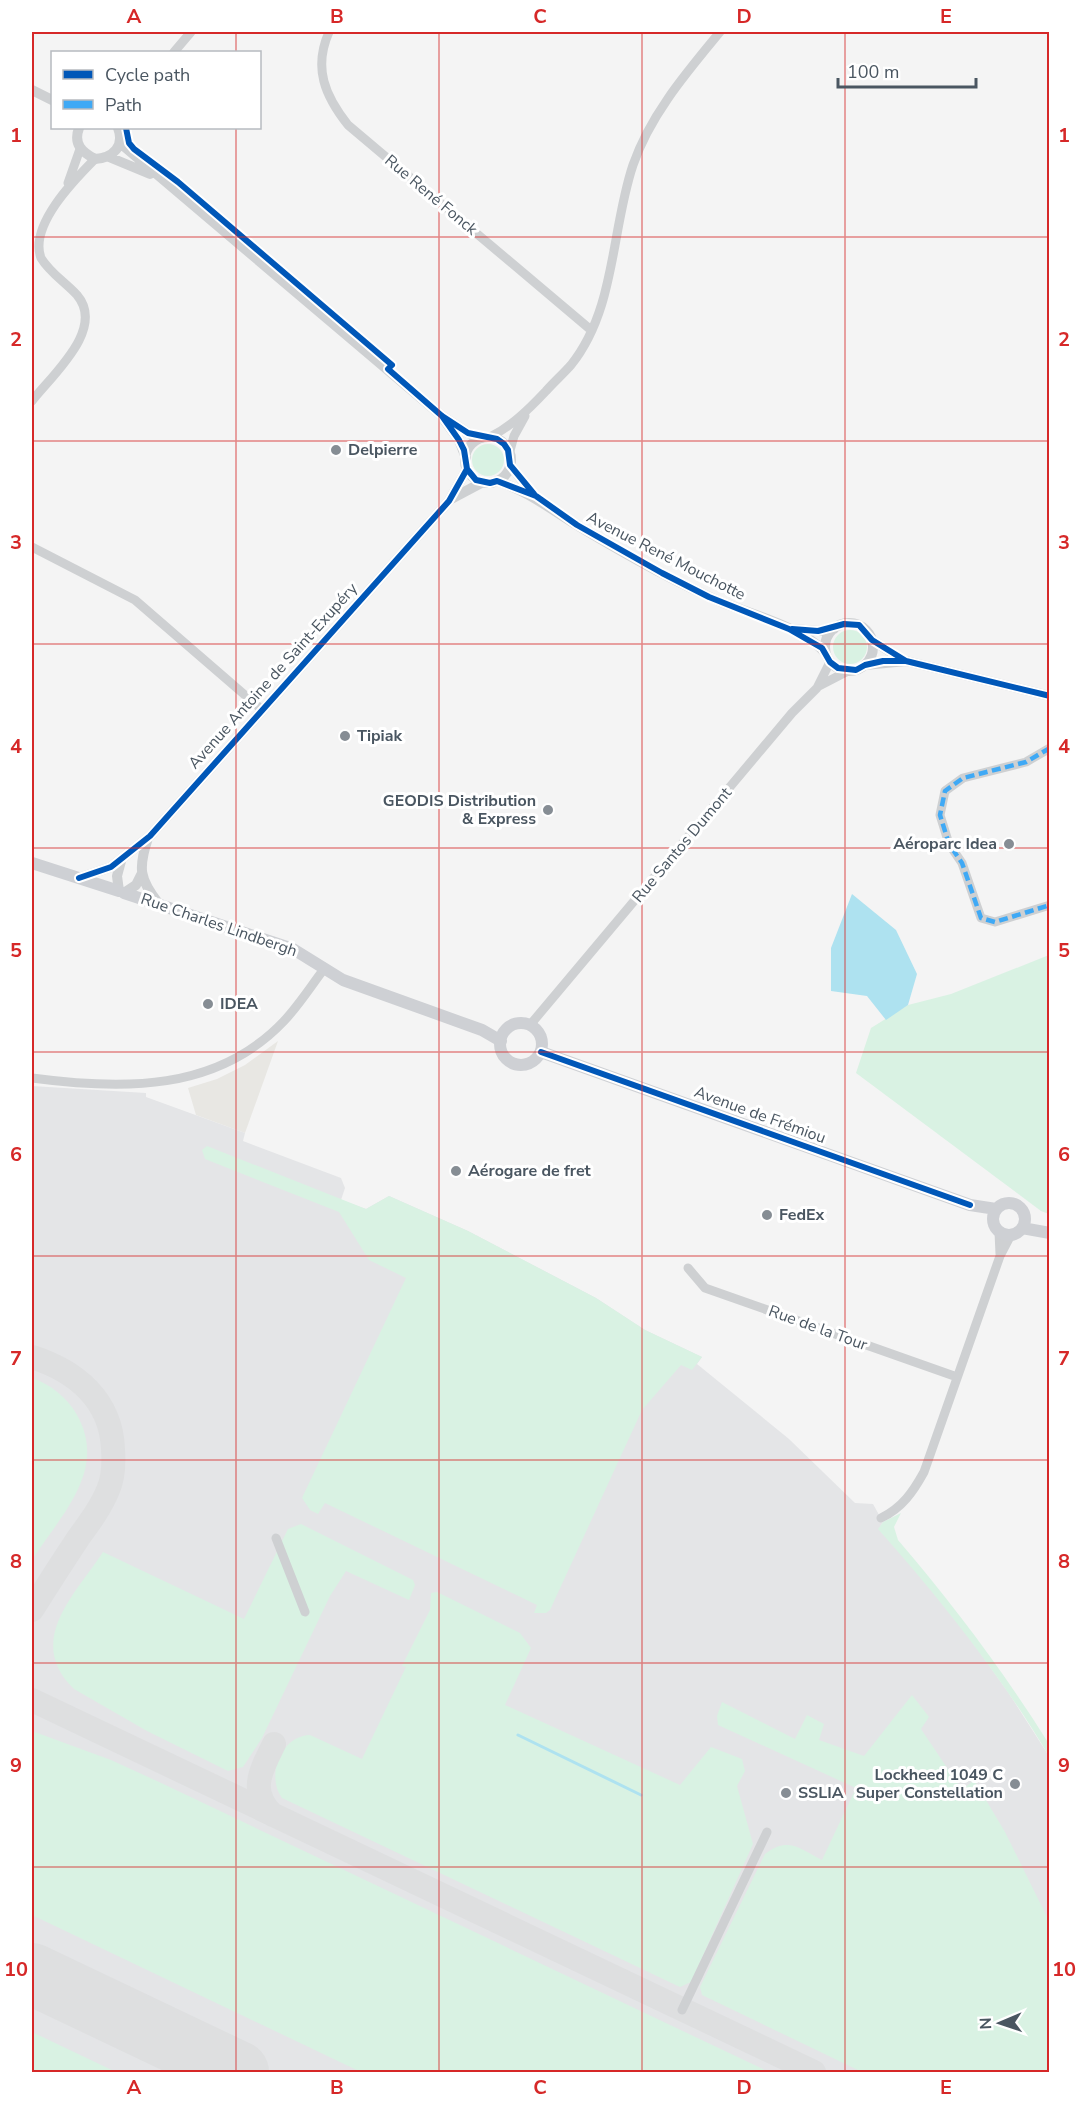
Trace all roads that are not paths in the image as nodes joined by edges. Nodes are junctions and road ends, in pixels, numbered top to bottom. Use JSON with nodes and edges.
{"nodes":[{"id":1,"x":191,"y":32,"type":"edge"},
{"id":2,"x":329,"y":32,"type":"edge"},
{"id":3,"x":720,"y":32,"type":"edge"},
{"id":4,"x":175,"y":51,"type":"edge"},
{"id":5,"x":32,"y":90,"type":"edge"},
{"id":6,"x":50,"y":100,"type":"edge"},
{"id":7,"x":119,"y":129,"type":"edge"},
{"id":8,"x":76,"y":130,"type":"edge"},
{"id":9,"x":120,"y":143,"type":"junction"},
{"id":10,"x":80,"y":149,"type":"junction"},
{"id":11,"x":109,"y":157,"type":"junction"},
{"id":12,"x":95,"y":159,"type":"junction"},
{"id":13,"x":161,"y":179,"type":"junction"},
{"id":14,"x":65,"y":191,"type":"junction"},
{"id":15,"x":591,"y":330,"type":"junction"},
{"id":16,"x":32,"y":401,"type":"edge"},
{"id":17,"x":530,"y":409,"type":"junction"},
{"id":18,"x":442,"y":416,"type":"junction"},
{"id":19,"x":486,"y":438,"type":"junction"},
{"id":20,"x":510,"y":459,"type":"junction"},
{"id":21,"x":466,"y":463,"type":"junction"},
{"id":22,"x":497,"y":481,"type":"junction"},
{"id":23,"x":483,"y":482,"type":"junction"},
{"id":24,"x":536,"y":496,"type":"junction"},
{"id":25,"x":448,"y":501,"type":"junction"},
{"id":26,"x":32,"y":547,"type":"edge"},
{"id":27,"x":834,"y":628,"type":"junction"},
{"id":28,"x":789,"y":629,"type":"junction"},
{"id":29,"x":872,"y":640,"type":"junction"},
{"id":30,"x":828,"y":658,"type":"junction"},
{"id":31,"x":906,"y":661,"type":"junction"},
{"id":32,"x":865,"y":665,"type":"junction"},
{"id":33,"x":848,"y":671,"type":"junction"},
{"id":34,"x":817,"y":688,"type":"junction"},
{"id":35,"x":1050,"y":696,"type":"edge"},
{"id":36,"x":261,"y":709,"type":"junction"},
{"id":37,"x":1050,"y":748,"type":"edge"},
{"id":38,"x":148,"y":837,"type":"junction"},
{"id":39,"x":121,"y":861,"type":"junction"},
{"id":40,"x":32,"y":863,"type":"edge"},
{"id":41,"x":141,"y":875,"type":"junction"},
{"id":42,"x":79,"y":878,"type":"junction"},
{"id":43,"x":121,"y":892,"type":"junction"},
{"id":44,"x":159,"y":904,"type":"junction"},
{"id":45,"x":1050,"y":905,"type":"edge"},
{"id":46,"x":324,"y":969,"type":"junction"},
{"id":47,"x":530,"y":1025,"type":"junction"},
{"id":48,"x":501,"y":1041,"type":"junction"},
{"id":49,"x":540,"y":1052,"type":"junction"},
{"id":50,"x":32,"y":1078,"type":"edge"},
{"id":51,"x":994,"y":1214,"type":"junction"},
{"id":52,"x":1024,"y":1224,"type":"junction"},
{"id":53,"x":1005,"y":1233,"type":"junction"},
{"id":54,"x":1050,"y":1233,"type":"edge"},
{"id":55,"x":688,"y":1268,"type":"dead end"},
{"id":56,"x":957,"y":1377,"type":"junction"},
{"id":57,"x":881,"y":1518,"type":"dead end"},
{"id":58,"x":276,"y":1538,"type":"dead end"},
{"id":59,"x":305,"y":1612,"type":"dead end"},
{"id":60,"x":767,"y":1832,"type":"dead end"},
{"id":61,"x":682,"y":2010,"type":"dead end"}],
"edges":[{"from":1,"to":4,"type":"street"},
{"from":2,"to":15,"type":"street","name":"Rue René Fonck"},
{"from":3,"to":15,"type":"street"},
{"from":5,"to":6,"type":"street"},
{"from":7,"to":9,"type":"street"},
{"from":8,"to":10,"type":"street"},
{"from":9,"to":11,"type":"street"},
{"from":9,"to":13,"type":"street"},
{"from":10,"to":12,"type":"street"},
{"from":10,"to":14,"type":"street"},
{"from":11,"to":12,"type":"street"},
{"from":11,"to":13,"type":"street"},
{"from":12,"to":14,"type":"street"},
{"from":13,"to":18,"type":"street"},
{"from":14,"to":16,"type":"street"},
{"from":15,"to":17,"type":"street"},
{"from":17,"to":19,"type":"street"},
{"from":17,"to":20,"type":"street"},
{"from":18,"to":19,"type":"street"},
{"from":18,"to":21,"type":"street"},
{"from":19,"to":20,"type":"street"},
{"from":19,"to":21,"type":"street"},
{"from":20,"to":22,"type":"street"},
{"from":20,"to":24,"type":"street","name":"Avenue René Mouchotte"},
{"from":21,"to":23,"type":"street"},
{"from":21,"to":25,"type":"street","name":"Avenue Antoine de Saint-Exupéry"},
{"from":22,"to":23,"type":"street"},
{"from":22,"to":24,"type":"street","name":"Avenue René Mouchotte"},
{"from":23,"to":25,"type":"street","name":"Avenue Antoine de Saint-Exupéry"},
{"from":24,"to":28,"type":"street","name":"Avenue René Mouchotte"},
{"from":25,"to":36,"type":"street","name":"Avenue Antoine de Saint-Exupéry"},
{"from":26,"to":36,"type":"street"},
{"from":27,"to":28,"type":"street","name":"Avenue René Mouchotte"},
{"from":27,"to":29,"type":"street"},
{"from":27,"to":30,"type":"street"},
{"from":28,"to":30,"type":"street","name":"Avenue René Mouchotte"},
{"from":29,"to":31,"type":"street"},
{"from":29,"to":32,"type":"street"},
{"from":30,"to":33,"type":"street"},
{"from":30,"to":34,"type":"street","name":"Rue Santos Dumont"},
{"from":31,"to":32,"type":"street"},
{"from":31,"to":35,"type":"street"},
{"from":32,"to":33,"type":"street"},
{"from":33,"to":34,"type":"street"},
{"from":34,"to":47,"type":"street","name":"Rue Santos Dumont"},
{"from":36,"to":38,"type":"street","name":"Avenue Antoine de Saint-Exupéry"},
{"from":37,"to":45,"type":"street"},
{"from":38,"to":39,"type":"street","name":"Avenue Antoine de Saint-Exupéry"},
{"from":38,"to":41,"type":"street","name":"Avenue Antoine de Saint-Exupéry"},
{"from":39,"to":42,"type":"street","name":"Avenue Antoine de Saint-Exupéry"},
{"from":39,"to":43,"type":"street"},
{"from":40,"to":42,"type":"main road","name":"Rue Charles Lindbergh"},
{"from":41,"to":43,"type":"street"},
{"from":41,"to":44,"type":"street"},
{"from":42,"to":43,"type":"main road","name":"Rue Charles Lindbergh"},
{"from":43,"to":44,"type":"main road","name":"Rue Charles Lindbergh"},
{"from":44,"to":46,"type":"main road","name":"Rue Charles Lindbergh"},
{"from":46,"to":48,"type":"main road","name":"Rue Charles Lindbergh"},
{"from":46,"to":50,"type":"street"},
{"from":47,"to":48,"type":"main road"},
{"from":47,"to":49,"type":"main road"},
{"from":48,"to":49,"type":"main road"},
{"from":49,"to":51,"type":"main road","name":"Avenue de Frémiou"},
{"from":51,"to":52,"type":"main road"},
{"from":51,"to":53,"type":"main road"},
{"from":52,"to":53,"type":"main road"},
{"from":52,"to":54,"type":"main road"},
{"from":53,"to":56,"type":"street"},
{"from":55,"to":56,"type":"street","name":"Rue de la Tour"},
{"from":56,"to":57,"type":"street"},
{"from":58,"to":59,"type":"street"},
{"from":60,"to":61,"type":"street"}]}
